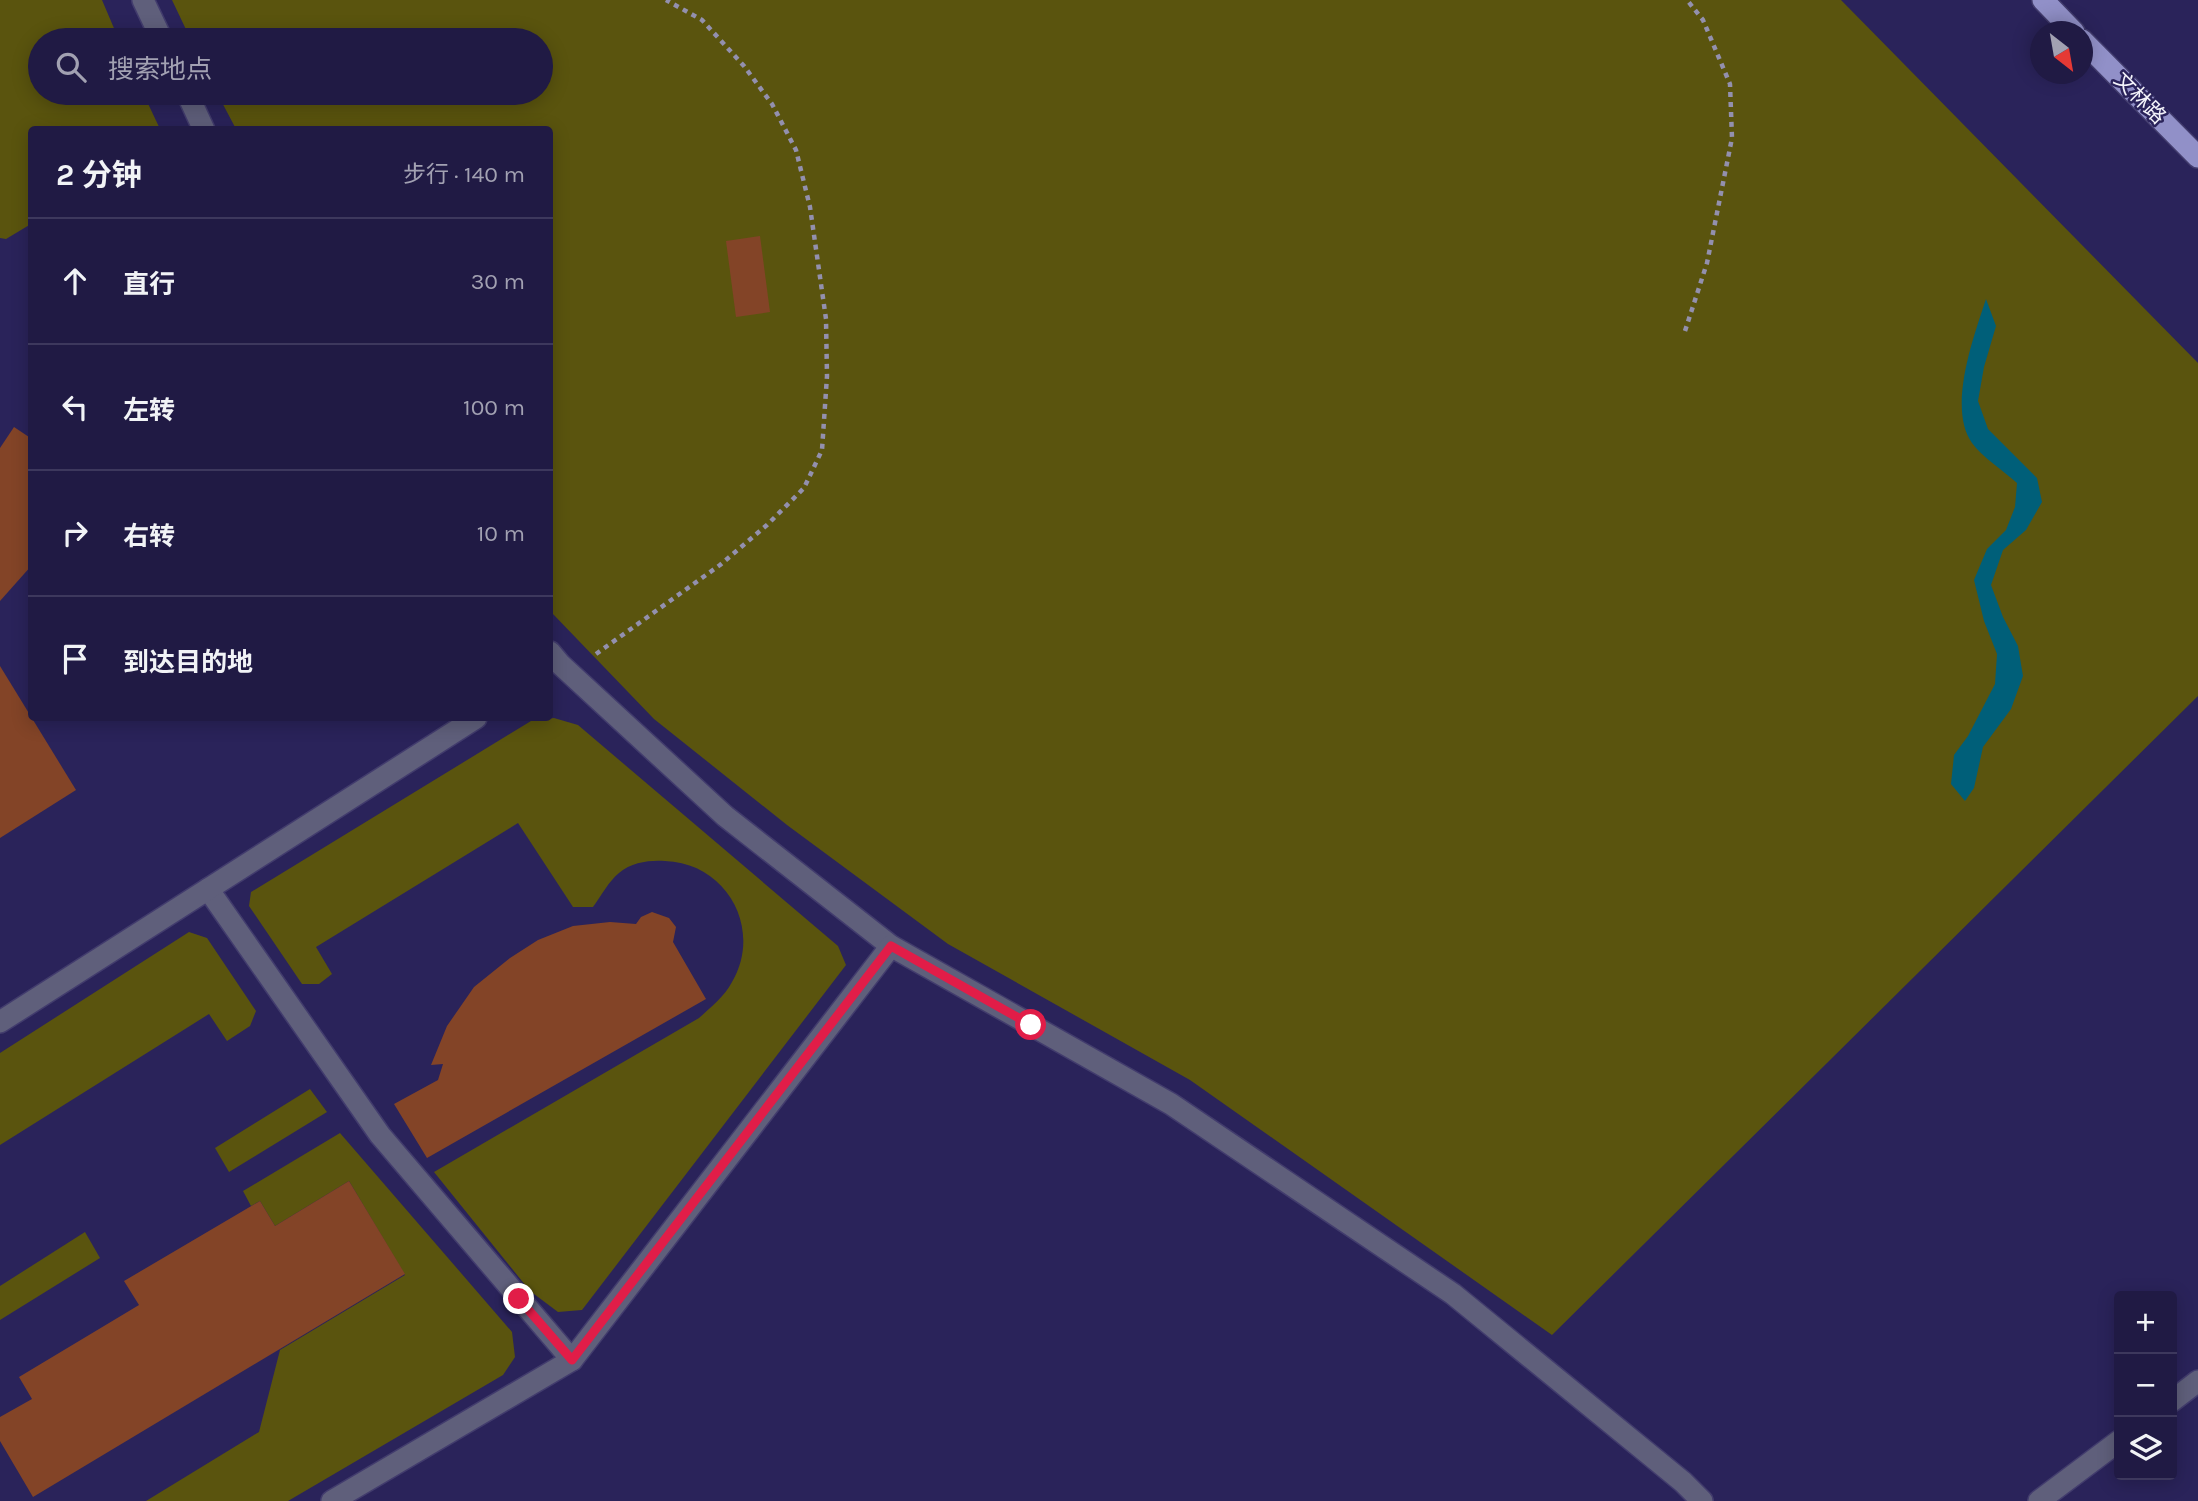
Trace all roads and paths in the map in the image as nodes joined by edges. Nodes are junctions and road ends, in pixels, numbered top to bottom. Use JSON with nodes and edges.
{"nodes":[{"id":1,"x":144,"y":0,"type":"edge"},
{"id":2,"x":666,"y":0,"type":"edge"},
{"id":3,"x":1687,"y":0,"type":"edge"},
{"id":4,"x":2043,"y":0,"type":"edge"},
{"id":5,"x":2063,"y":21,"type":"edge"},
{"id":6,"x":157,"y":28,"type":"edge"},
{"id":7,"x":2093,"y":51,"type":"edge"},
{"id":8,"x":193,"y":105,"type":"edge"},
{"id":9,"x":202,"y":126,"type":"edge"},
{"id":10,"x":2198,"y":157,"type":"edge"},
{"id":11,"x":1685,"y":331,"type":"dead end"},
{"id":12,"x":596,"y":654,"type":"dead end"},
{"id":13,"x":553,"y":662,"type":"edge"},
{"id":14,"x":471,"y":721,"type":"edge"},
{"id":15,"x":208,"y":889,"type":"junction"},
{"id":16,"x":891,"y":946,"type":"junction"},
{"id":17,"x":0,"y":1022,"type":"edge"},
{"id":18,"x":572,"y":1360,"type":"junction"},
{"id":19,"x":2198,"y":1381,"type":"edge"},
{"id":20,"x":2177,"y":1397,"type":"edge"},
{"id":21,"x":2114,"y":1445,"type":"edge"},
{"id":22,"x":332,"y":1501,"type":"edge"},
{"id":23,"x":1702,"y":1501,"type":"edge"},
{"id":24,"x":2039,"y":1501,"type":"edge"}],
"edges":[{"from":1,"to":6,"type":"street"},
{"from":2,"to":12,"type":"path"},
{"from":3,"to":11,"type":"path"},
{"from":4,"to":5,"type":"main road"},
{"from":7,"to":10,"type":"main road","name":"文林路"},
{"from":8,"to":9,"type":"street"},
{"from":13,"to":16,"type":"street"},
{"from":14,"to":15,"type":"street"},
{"from":15,"to":17,"type":"street"},
{"from":15,"to":18,"type":"street"},
{"from":16,"to":18,"type":"street"},
{"from":16,"to":23,"type":"street"},
{"from":18,"to":22,"type":"street"},
{"from":19,"to":20,"type":"street"},
{"from":21,"to":24,"type":"street"}]}
